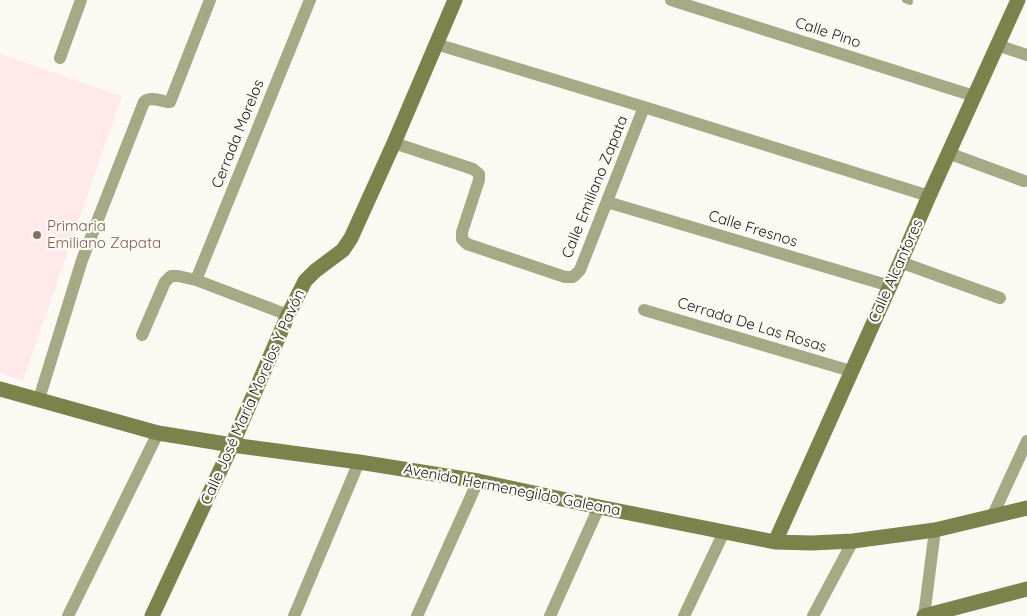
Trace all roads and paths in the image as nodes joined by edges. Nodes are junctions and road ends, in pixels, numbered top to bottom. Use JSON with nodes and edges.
{"nodes":[{"id":1,"x":81,"y":0,"type":"edge"},
{"id":2,"x":210,"y":0,"type":"edge"},
{"id":3,"x":310,"y":0,"type":"edge"},
{"id":4,"x":456,"y":0,"type":"edge"},
{"id":5,"x":671,"y":0,"type":"edge"},
{"id":6,"x":1018,"y":0,"type":"edge"},
{"id":7,"x":436,"y":44,"type":"junction"},
{"id":8,"x":997,"y":45,"type":"junction"},
{"id":9,"x":1027,"y":55,"type":"edge"},
{"id":10,"x":60,"y":58,"type":"dead end"},
{"id":11,"x":974,"y":96,"type":"junction"},
{"id":12,"x":644,"y":107,"type":"junction"},
{"id":13,"x":394,"y":143,"type":"junction"},
{"id":14,"x":948,"y":153,"type":"junction"},
{"id":15,"x":1024,"y":181,"type":"dead end"},
{"id":16,"x":929,"y":196,"type":"junction"},
{"id":17,"x":607,"y":202,"type":"junction"},
{"id":18,"x":900,"y":262,"type":"junction"},
{"id":19,"x":196,"y":280,"type":"junction"},
{"id":20,"x":890,"y":286,"type":"junction"},
{"id":21,"x":1000,"y":298,"type":"dead end"},
{"id":22,"x":644,"y":310,"type":"dead end"},
{"id":23,"x":288,"y":315,"type":"junction"},
{"id":24,"x":142,"y":335,"type":"dead end"},
{"id":25,"x":851,"y":371,"type":"junction"},
{"id":26,"x":0,"y":389,"type":"edge"},
{"id":27,"x":40,"y":399,"type":"junction"},
{"id":28,"x":158,"y":433,"type":"junction"},
{"id":29,"x":1027,"y":441,"type":"edge"},
{"id":30,"x":232,"y":445,"type":"junction"},
{"id":31,"x":360,"y":462,"type":"junction"},
{"id":32,"x":478,"y":481,"type":"junction"},
{"id":33,"x":599,"y":507,"type":"junction"},
{"id":34,"x":1027,"y":508,"type":"edge"},
{"id":35,"x":992,"y":517,"type":"junction"},
{"id":36,"x":935,"y":530,"type":"junction"},
{"id":37,"x":724,"y":532,"type":"junction"},
{"id":38,"x":853,"y":541,"type":"junction"},
{"id":39,"x":775,"y":542,"type":"junction"},
{"id":40,"x":1027,"y":589,"type":"edge"},
{"id":41,"x":68,"y":616,"type":"edge"},
{"id":42,"x":152,"y":616,"type":"edge"},
{"id":43,"x":294,"y":616,"type":"edge"},
{"id":44,"x":417,"y":616,"type":"edge"},
{"id":45,"x":550,"y":616,"type":"edge"},
{"id":46,"x":684,"y":616,"type":"edge"},
{"id":47,"x":814,"y":616,"type":"edge"},
{"id":48,"x":924,"y":616,"type":"edge"}],
"edges":[{"from":1,"to":10,"type":"street"},
{"from":2,"to":27,"type":"street"},
{"from":3,"to":19,"type":"street","name":"Cerrada Morelos"},
{"from":4,"to":7,"type":"street","name":"Calle José María Morelos Y Pavón"},
{"from":5,"to":11,"type":"street","name":"Calle Pino"},
{"from":6,"to":8,"type":"street","name":"Calle Alcanfores"},
{"from":7,"to":12,"type":"street"},
{"from":7,"to":13,"type":"street","name":"Calle José María Morelos Y Pavón"},
{"from":8,"to":9,"type":"street"},
{"from":8,"to":11,"type":"street","name":"Calle Alcanfores"},
{"from":11,"to":14,"type":"street","name":"Calle Alcanfores"},
{"from":12,"to":16,"type":"street"},
{"from":12,"to":17,"type":"street","name":"Calle Emiliano Zapata"},
{"from":13,"to":17,"type":"street","name":"Calle Emiliano Zapata"},
{"from":13,"to":23,"type":"street","name":"Calle José María Morelos Y Pavón"},
{"from":14,"to":15,"type":"street"},
{"from":14,"to":16,"type":"street","name":"Calle Alcanfores"},
{"from":16,"to":18,"type":"street","name":"Calle Alcanfores"},
{"from":17,"to":20,"type":"street","name":"Calle Fresnos"},
{"from":18,"to":20,"type":"street","name":"Calle Alcanfores"},
{"from":18,"to":21,"type":"street"},
{"from":19,"to":23,"type":"street"},
{"from":19,"to":24,"type":"street"},
{"from":20,"to":25,"type":"street","name":"Calle Alcanfores"},
{"from":22,"to":25,"type":"street","name":"Cerrada De Las Rosas"},
{"from":23,"to":30,"type":"street","name":"Calle José María Morelos Y Pavón"},
{"from":25,"to":39,"type":"street","name":"Calle Alcanfores"},
{"from":26,"to":27,"type":"street","name":"Avenida Hermenegildo Galeana"},
{"from":27,"to":28,"type":"street","name":"Avenida Hermenegildo Galeana"},
{"from":28,"to":30,"type":"street","name":"Avenida Hermenegildo Galeana"},
{"from":28,"to":41,"type":"street"},
{"from":29,"to":35,"type":"street"},
{"from":30,"to":31,"type":"street","name":"Avenida Hermenegildo Galeana"},
{"from":30,"to":42,"type":"street","name":"Calle José María Morelos Y Pavón"},
{"from":31,"to":32,"type":"street","name":"Avenida Hermenegildo Galeana"},
{"from":31,"to":43,"type":"street"},
{"from":32,"to":33,"type":"street","name":"Avenida Hermenegildo Galeana"},
{"from":32,"to":44,"type":"street"},
{"from":33,"to":37,"type":"street","name":"Avenida Hermenegildo Galeana"},
{"from":33,"to":45,"type":"street"},
{"from":34,"to":35,"type":"street","name":"Avenida Hermenegildo Galeana"},
{"from":35,"to":36,"type":"street","name":"Avenida Hermenegildo Galeana"},
{"from":36,"to":38,"type":"street","name":"Avenida Hermenegildo Galeana"},
{"from":36,"to":48,"type":"street"},
{"from":37,"to":39,"type":"street","name":"Avenida Hermenegildo Galeana"},
{"from":37,"to":46,"type":"street"},
{"from":38,"to":39,"type":"street","name":"Avenida Hermenegildo Galeana"},
{"from":38,"to":47,"type":"street"},
{"from":40,"to":48,"type":"street"}]}
